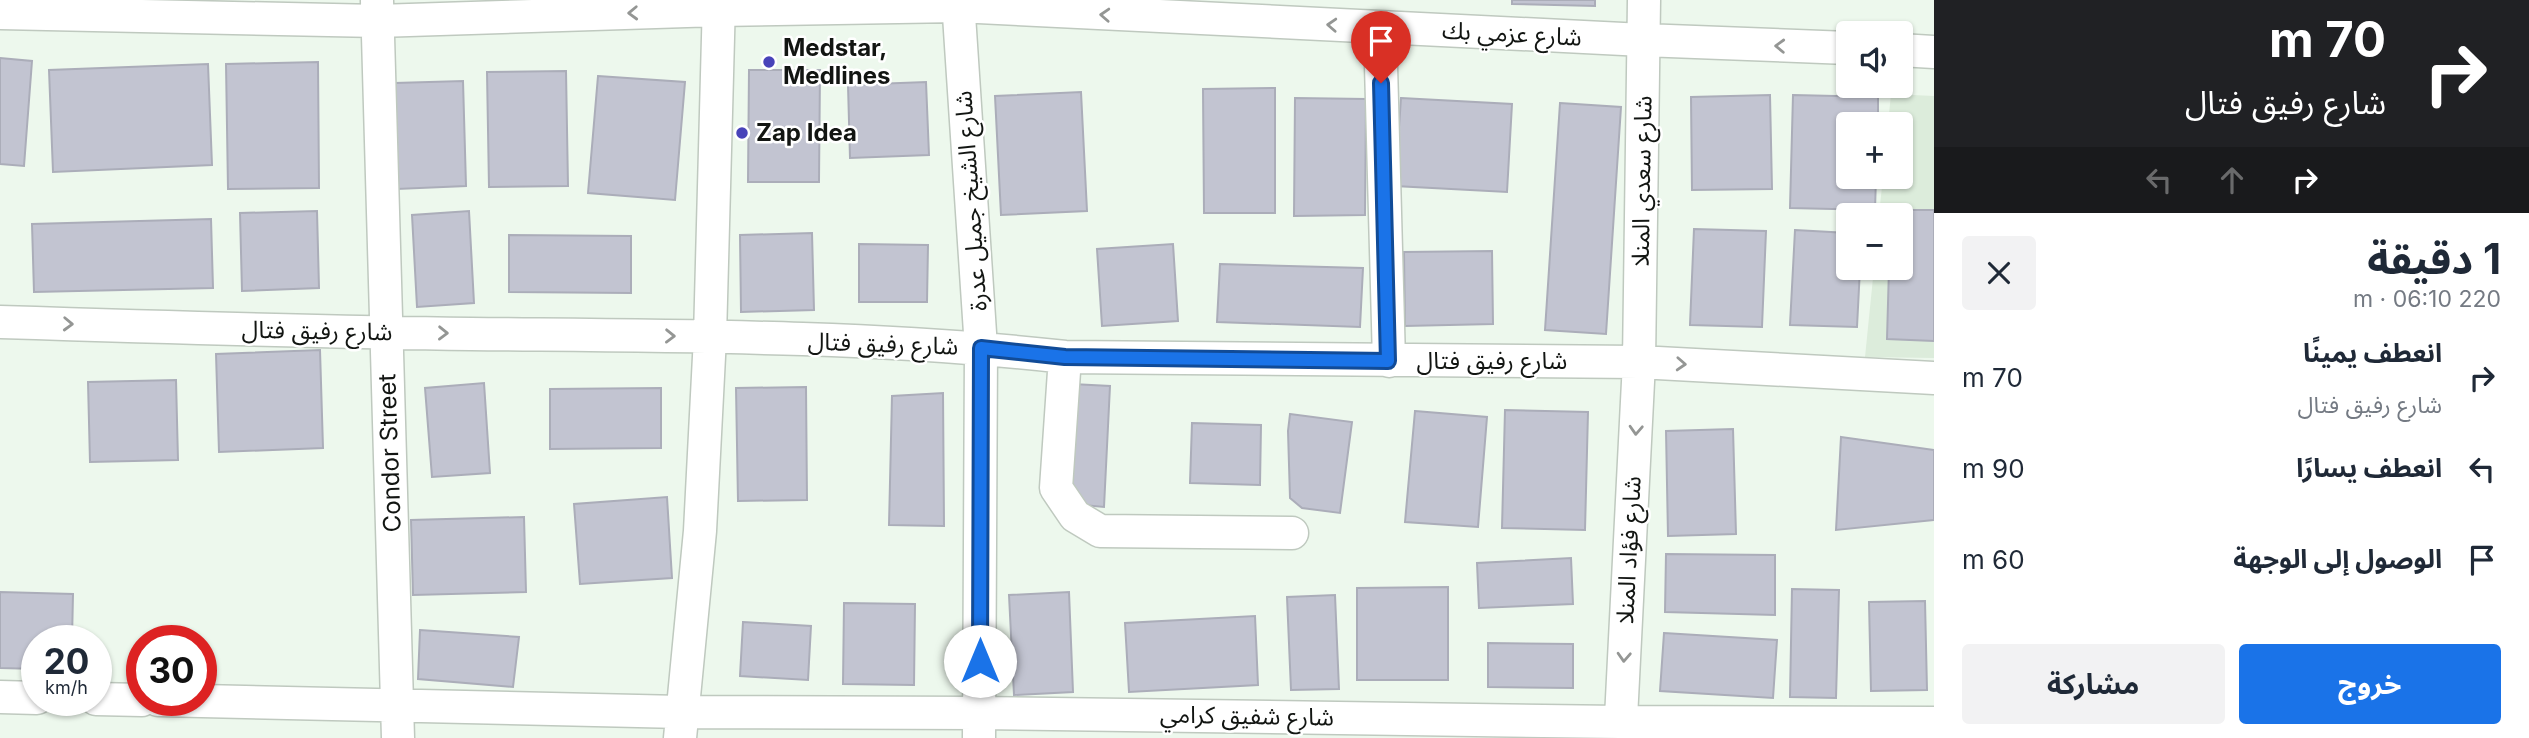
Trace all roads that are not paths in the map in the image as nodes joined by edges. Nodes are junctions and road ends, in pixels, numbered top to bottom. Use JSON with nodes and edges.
{"nodes":[{"id":1,"x":1644,"y":0,"type":"edge"},
{"id":2,"x":958,"y":3,"type":"edge"},
{"id":3,"x":719,"y":5,"type":"edge"},
{"id":4,"x":378,"y":11,"type":"edge"},
{"id":5,"x":0,"y":13,"type":"edge"},
{"id":6,"x":1380,"y":28,"type":"junction"},
{"id":7,"x":1643,"y":40,"type":"junction"},
{"id":8,"x":1836,"y":48,"type":"edge"},
{"id":9,"x":1913,"y":51,"type":"edge"},
{"id":10,"x":1934,"y":52,"type":"edge"},
{"id":11,"x":0,"y":322,"type":"edge"},
{"id":12,"x":387,"y":333,"type":"junction"},
{"id":13,"x":710,"y":337,"type":"junction"},
{"id":14,"x":981,"y":348,"type":"junction"},
{"id":15,"x":1065,"y":357,"type":"junction"},
{"id":16,"x":1388,"y":361,"type":"junction"},
{"id":17,"x":1639,"y":362,"type":"junction"},
{"id":18,"x":1934,"y":378,"type":"edge"},
{"id":19,"x":1292,"y":533,"type":"dead end"},
{"id":20,"x":0,"y":697,"type":"edge"},
{"id":21,"x":21,"y":698,"type":"edge"},
{"id":22,"x":217,"y":701,"type":"edge"},
{"id":23,"x":397,"y":705,"type":"junction"},
{"id":24,"x":1934,"y":723,"type":"edge"},
{"id":25,"x":680,"y":725,"type":"edge"},
{"id":26,"x":979,"y":725,"type":"edge"},
{"id":27,"x":1620,"y":730,"type":"edge"},
{"id":28,"x":398,"y":738,"type":"edge"}],
"edges":[{"from":1,"to":7,"type":"street","name":"شارع سعدي المنلا"},
{"from":2,"to":3,"type":"street","name":"شارع عزمي بك"},
{"from":6,"to":2,"type":"street","name":"شارع عزمي بك","one_way":true},
{"from":2,"to":14,"type":"street","name":"شارع الشيخ جميل عدرة"},
{"from":3,"to":4,"type":"street","name":"شارع عزمي بك","one_way":true},
{"from":3,"to":13,"type":"street"},
{"from":4,"to":5,"type":"street","name":"شارع عزمي بك"},
{"from":4,"to":12,"type":"street","name":"Condor Street"},
{"from":6,"to":7,"type":"street","name":"شارع عزمي بك"},
{"from":6,"to":16,"type":"street"},
{"from":8,"to":7,"type":"street","name":"شارع عزمي بك","one_way":true},
{"from":7,"to":17,"type":"street","name":"شارع سعدي المنلا"},
{"from":9,"to":10,"type":"street"},
{"from":11,"to":12,"type":"street","name":"شارع رفيق فتال","one_way":true},
{"from":12,"to":13,"type":"street","name":"شارع رفيق فتال","one_way":true},
{"from":12,"to":23,"type":"street","name":"Condor Street"},
{"from":13,"to":14,"type":"street","name":"شارع رفيق فتال"},
{"from":13,"to":25,"type":"street"},
{"from":14,"to":15,"type":"street","name":"شارع رفيق فتال"},
{"from":14,"to":26,"type":"street","name":"شارع الشيخ جميل عدرة"},
{"from":15,"to":16,"type":"street","name":"شارع رفيق فتال"},
{"from":15,"to":19,"type":"street"},
{"from":16,"to":17,"type":"street","name":"شارع رفيق فتال"},
{"from":17,"to":18,"type":"street","name":"شارع رفيق فتال","one_way":true},
{"from":17,"to":27,"type":"street","name":"شارع فؤاد المنلا","one_way":true},
{"from":20,"to":21,"type":"street"},
{"from":22,"to":23,"type":"street","name":"شارع شفيق كرامي"},
{"from":23,"to":25,"type":"street","name":"شارع شفيق كرامي"},
{"from":23,"to":28,"type":"street","name":"Condor Street"},
{"from":24,"to":27,"type":"street","name":"شارع شفيق كرامي"},
{"from":25,"to":26,"type":"street","name":"شارع شفيق كرامي"},
{"from":26,"to":27,"type":"street","name":"شارع شفيق كرامي"}]}
